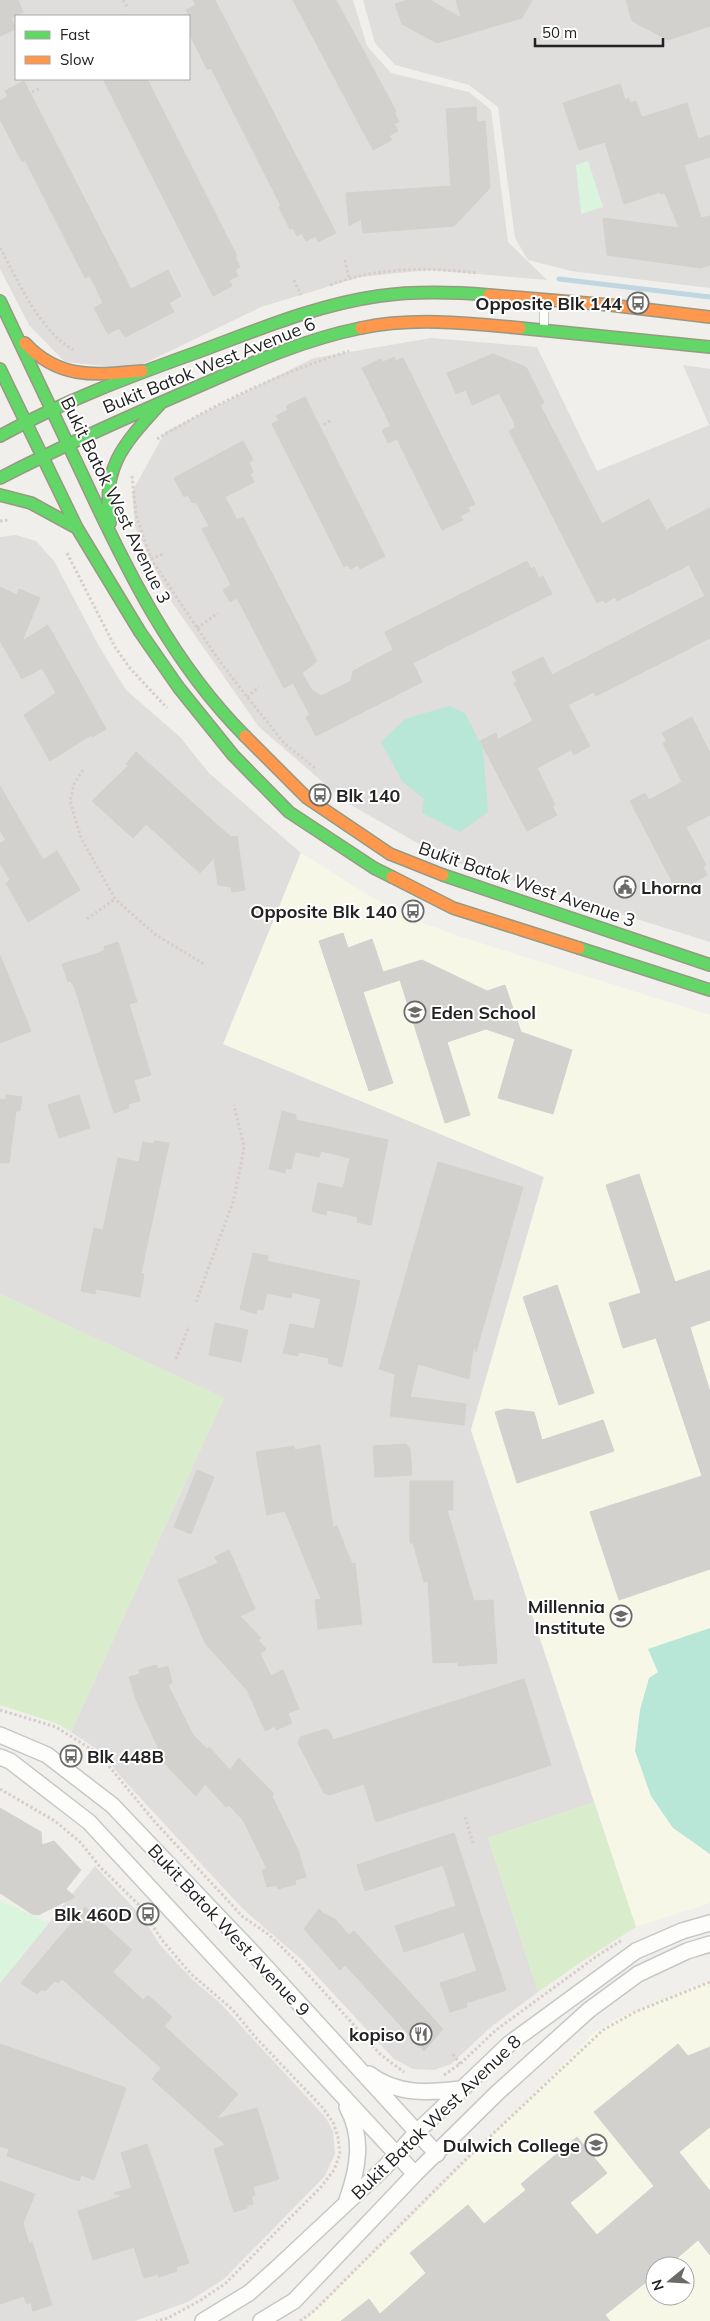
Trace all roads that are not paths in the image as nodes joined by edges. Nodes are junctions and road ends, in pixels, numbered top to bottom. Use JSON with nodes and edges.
{"nodes":[{"id":1,"x":544,"y":299,"type":"junction"},
{"id":2,"x":0,"y":301,"type":"edge"},
{"id":3,"x":710,"y":318,"type":"edge"},
{"id":4,"x":12,"y":326,"type":"junction"},
{"id":5,"x":544,"y":329,"type":"junction"},
{"id":6,"x":710,"y":347,"type":"edge"},
{"id":7,"x":0,"y":369,"type":"edge"},
{"id":8,"x":142,"y":371,"type":"junction"},
{"id":9,"x":161,"y":403,"type":"junction"},
{"id":10,"x":52,"y":411,"type":"junction"},
{"id":11,"x":26,"y":422,"type":"junction"},
{"id":12,"x":0,"y":436,"type":"edge"},
{"id":13,"x":67,"y":444,"type":"junction"},
{"id":14,"x":42,"y":457,"type":"junction"},
{"id":15,"x":0,"y":478,"type":"edge"},
{"id":16,"x":0,"y":495,"type":"edge"},
{"id":17,"x":77,"y":528,"type":"junction"},
{"id":18,"x":116,"y":549,"type":"junction"},
{"id":19,"x":710,"y":965,"type":"edge"},
{"id":20,"x":710,"y":990,"type":"edge"},
{"id":21,"x":0,"y":1735,"type":"edge"},
{"id":22,"x":0,"y":1756,"type":"edge"},
{"id":23,"x":710,"y":1923,"type":"edge"},
{"id":24,"x":710,"y":1944,"type":"edge"},
{"id":25,"x":349,"y":2060,"type":"junction"},
{"id":26,"x":461,"y":2088,"type":"junction"},
{"id":27,"x":341,"y":2095,"type":"junction"},
{"id":28,"x":417,"y":2132,"type":"junction"},
{"id":29,"x":397,"y":2154,"type":"junction"},
{"id":30,"x":437,"y":2154,"type":"junction"},
{"id":31,"x":415,"y":2174,"type":"junction"},
{"id":32,"x":345,"y":2204,"type":"junction"},
{"id":33,"x":204,"y":2321,"type":"edge"},
{"id":34,"x":261,"y":2321,"type":"edge"}],
"edges":[{"from":1,"to":3,"type":"main road","name":"Bukit Batok West Avenue 6"},
{"from":1,"to":5,"type":"lane"},
{"from":1,"to":8,"type":"main road","name":"Bukit Batok West Avenue 6"},
{"from":2,"to":4,"type":"main road","name":"Bukit Batok West Avenue 3"},
{"from":4,"to":8,"type":"main road"},
{"from":4,"to":10,"type":"main road","name":"Bukit Batok West Avenue 3"},
{"from":5,"to":6,"type":"main road","name":"Bukit Batok West Avenue 6"},
{"from":5,"to":9,"type":"main road","name":"Bukit Batok West Avenue 6"},
{"from":7,"to":11,"type":"main road"},
{"from":8,"to":10,"type":"main road","name":"Bukit Batok West Avenue 6"},
{"from":9,"to":13,"type":"main road","name":"Bukit Batok West Avenue 6"},
{"from":9,"to":18,"type":"main road"},
{"from":10,"to":11,"type":"main road","name":"Bukit Batok West Avenue 6"},
{"from":10,"to":13,"type":"main road","name":"Bukit Batok West Avenue 3"},
{"from":11,"to":12,"type":"main road","name":"Bukit Batok West Avenue 6"},
{"from":11,"to":14,"type":"main road"},
{"from":13,"to":14,"type":"main road","name":"Bukit Batok West Avenue 6"},
{"from":13,"to":18,"type":"main road","name":"Bukit Batok West Avenue 3"},
{"from":14,"to":15,"type":"main road","name":"Bukit Batok West Avenue 6"},
{"from":14,"to":17,"type":"main road"},
{"from":16,"to":17,"type":"main road"},
{"from":17,"to":20,"type":"main road"},
{"from":18,"to":19,"type":"main road","name":"Bukit Batok West Avenue 3"},
{"from":21,"to":25,"type":"street","name":"Bukit Batok West Avenue 9"},
{"from":22,"to":27,"type":"street","name":"Bukit Batok West Avenue 9"},
{"from":23,"to":26,"type":"street","name":"Bukit Batok West Avenue 8"},
{"from":24,"to":30,"type":"street","name":"Bukit Batok West Avenue 8"},
{"from":25,"to":26,"type":"street"},
{"from":25,"to":28,"type":"street","name":"Bukit Batok West Avenue 9"},
{"from":26,"to":28,"type":"street","name":"Bukit Batok West Avenue 8"},
{"from":27,"to":29,"type":"street","name":"Bukit Batok West Avenue 9"},
{"from":27,"to":32,"type":"street"},
{"from":28,"to":29,"type":"street","name":"Bukit Batok West Avenue 8"},
{"from":28,"to":30,"type":"street","name":"Bukit Batok West Avenue 9"},
{"from":29,"to":31,"type":"street","name":"Bukit Batok West Avenue 9"},
{"from":29,"to":32,"type":"street","name":"Bukit Batok West Avenue 8"},
{"from":30,"to":31,"type":"street","name":"Bukit Batok West Avenue 8"},
{"from":31,"to":34,"type":"street","name":"Bukit Batok West Avenue 8"},
{"from":32,"to":33,"type":"street","name":"Bukit Batok West Avenue 8"}]}
